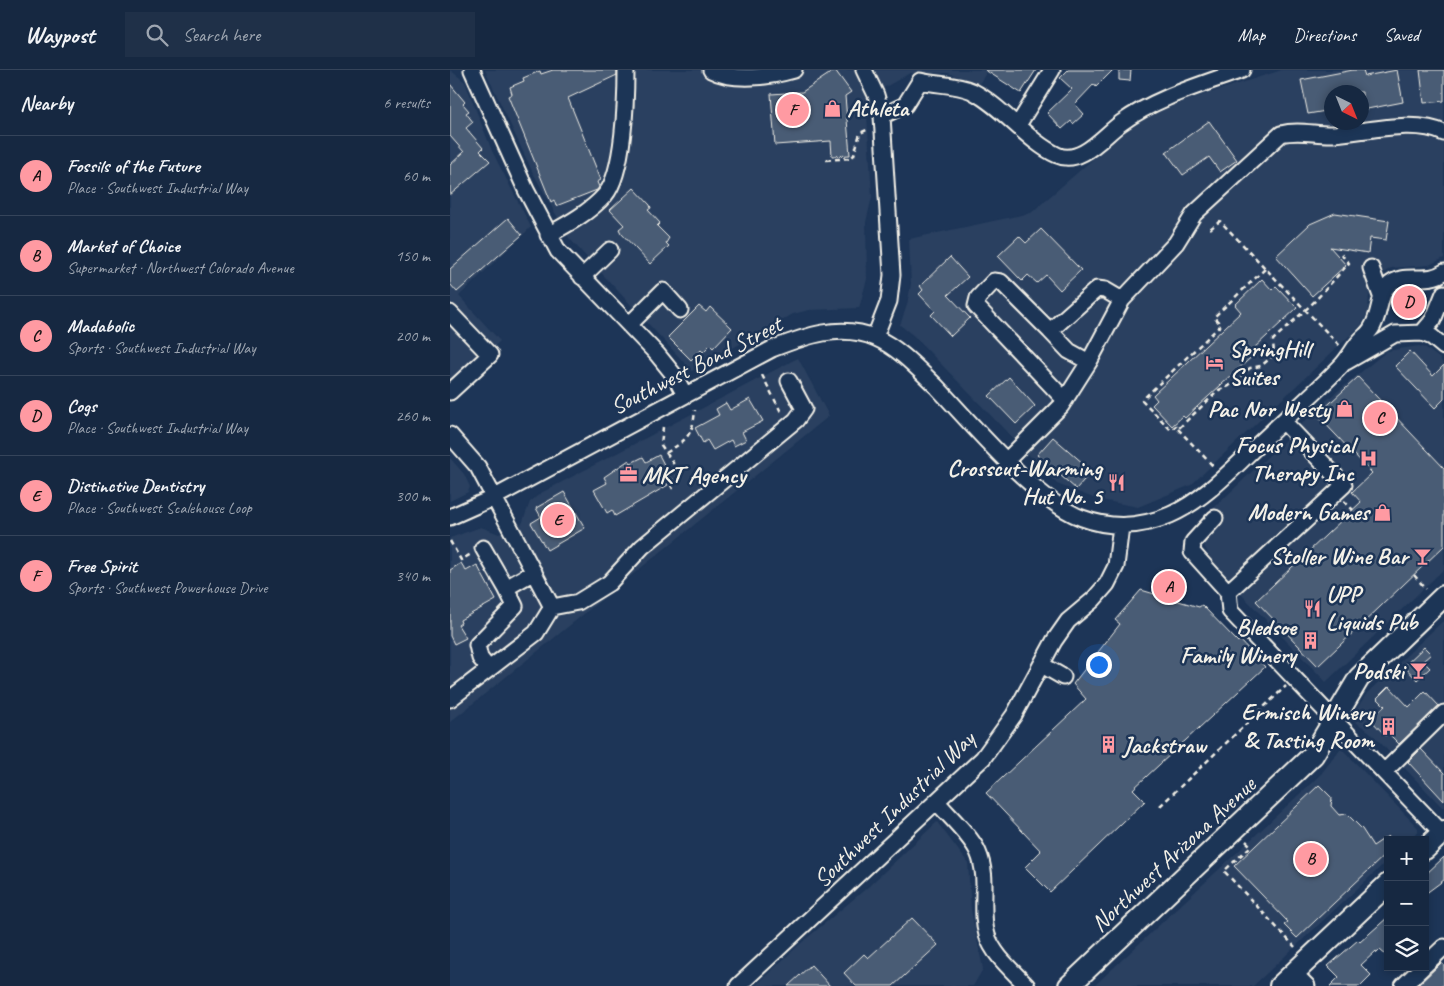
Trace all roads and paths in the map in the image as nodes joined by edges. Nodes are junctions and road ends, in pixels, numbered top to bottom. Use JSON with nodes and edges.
{"nodes":[{"id":1,"x":472,"y":70,"type":"edge"},
{"id":2,"x":626,"y":70,"type":"edge"},
{"id":3,"x":711,"y":70,"type":"edge"},
{"id":4,"x":794,"y":70,"type":"edge"},
{"id":5,"x":864,"y":70,"type":"edge"},
{"id":6,"x":1052,"y":70,"type":"edge"},
{"id":7,"x":1242,"y":70,"type":"edge"},
{"id":8,"x":920,"y":75,"type":"edge"},
{"id":9,"x":882,"y":116,"type":"junction"},
{"id":10,"x":1018,"y":125,"type":"junction"},
{"id":11,"x":869,"y":129,"type":"dead end"},
{"id":12,"x":1444,"y":133,"type":"edge"},
{"id":13,"x":826,"y":160,"type":"dead end"},
{"id":14,"x":1210,"y":229,"type":"dead end"},
{"id":15,"x":548,"y":235,"type":"junction"},
{"id":16,"x":610,"y":250,"type":"dead end"},
{"id":17,"x":1339,"y":252,"type":"dead end"},
{"id":18,"x":1265,"y":269,"type":"junction"},
{"id":19,"x":1444,"y":272,"type":"edge"},
{"id":20,"x":582,"y":277,"type":"junction"},
{"id":21,"x":1398,"y":278,"type":"junction"},
{"id":22,"x":1444,"y":293,"type":"edge"},
{"id":23,"x":1381,"y":296,"type":"junction"},
{"id":24,"x":1122,"y":300,"type":"junction"},
{"id":25,"x":680,"y":310,"type":"dead end"},
{"id":26,"x":1305,"y":311,"type":"junction"},
{"id":27,"x":450,"y":313,"type":"edge"},
{"id":28,"x":1379,"y":316,"type":"junction"},
{"id":29,"x":629,"y":325,"type":"junction"},
{"id":30,"x":1050,"y":332,"type":"junction"},
{"id":31,"x":1422,"y":333,"type":"junction"},
{"id":32,"x":1395,"y":334,"type":"junction"},
{"id":33,"x":875,"y":338,"type":"junction"},
{"id":34,"x":1341,"y":347,"type":"dead end"},
{"id":35,"x":1444,"y":347,"type":"edge"},
{"id":36,"x":1089,"y":362,"type":"junction"},
{"id":37,"x":1343,"y":364,"type":"junction"},
{"id":38,"x":762,"y":375,"type":"dead end"},
{"id":39,"x":788,"y":381,"type":"dead end"},
{"id":40,"x":450,"y":392,"type":"edge"},
{"id":41,"x":685,"y":395,"type":"junction"},
{"id":42,"x":1065,"y":400,"type":"junction"},
{"id":43,"x":695,"y":410,"type":"dead end"},
{"id":44,"x":1283,"y":421,"type":"junction"},
{"id":45,"x":663,"y":427,"type":"dead end"},
{"id":46,"x":788,"y":427,"type":"junction"},
{"id":47,"x":1178,"y":429,"type":"junction"},
{"id":48,"x":450,"y":435,"type":"edge"},
{"id":49,"x":666,"y":453,"type":"junction"},
{"id":50,"x":1008,"y":460,"type":"junction"},
{"id":51,"x":1213,"y":466,"type":"dead end"},
{"id":52,"x":673,"y":489,"type":"dead end"},
{"id":53,"x":495,"y":497,"type":"junction"},
{"id":54,"x":450,"y":517,"type":"edge"},
{"id":55,"x":1215,"y":518,"type":"dead end"},
{"id":56,"x":1121,"y":526,"type":"junction"},
{"id":57,"x":450,"y":541,"type":"edge"},
{"id":58,"x":483,"y":548,"type":"joint"},
{"id":59,"x":534,"y":572,"type":"junction"},
{"id":60,"x":1414,"y":575,"type":"dead end"},
{"id":61,"x":506,"y":588,"type":"junction"},
{"id":62,"x":1228,"y":592,"type":"junction"},
{"id":63,"x":1435,"y":593,"type":"edge"},
{"id":64,"x":552,"y":607,"type":"junction"},
{"id":65,"x":1042,"y":664,"type":"junction"},
{"id":66,"x":489,"y":669,"type":"junction"},
{"id":67,"x":1064,"y":677,"type":"dead end"},
{"id":68,"x":1294,"y":679,"type":"junction"},
{"id":69,"x":450,"y":699,"type":"edge"},
{"id":70,"x":1444,"y":713,"type":"edge"},
{"id":71,"x":1335,"y":721,"type":"junction"},
{"id":72,"x":1384,"y":772,"type":"junction"},
{"id":73,"x":937,"y":802,"type":"junction"},
{"id":74,"x":1160,"y":806,"type":"dead end"},
{"id":75,"x":1443,"y":833,"type":"edge"},
{"id":76,"x":1246,"y":841,"type":"dead end"},
{"id":77,"x":1429,"y":845,"type":"edge"},
{"id":78,"x":1223,"y":862,"type":"dead end"},
{"id":79,"x":1228,"y":868,"type":"junction"},
{"id":80,"x":1384,"y":888,"type":"edge"},
{"id":81,"x":1295,"y":947,"type":"dead end"},
{"id":82,"x":1444,"y":947,"type":"edge"},
{"id":83,"x":1429,"y":961,"type":"edge"},
{"id":84,"x":1419,"y":971,"type":"edge"},
{"id":85,"x":1294,"y":981,"type":"edge"},
{"id":86,"x":738,"y":986,"type":"edge"},
{"id":87,"x":1027,"y":986,"type":"edge"},
{"id":88,"x":1069,"y":986,"type":"edge"},
{"id":89,"x":1403,"y":986,"type":"edge"}],
"edges":[{"from":1,"to":15,"type":"street"},
{"from":2,"to":15,"type":"street"},
{"from":3,"to":4,"type":"street"},
{"from":5,"to":9,"type":"street"},
{"from":6,"to":10,"type":"street"},
{"from":7,"to":10,"type":"street"},
{"from":8,"to":9,"type":"street"},
{"from":8,"to":10,"type":"street"},
{"from":9,"to":33,"type":"street"},
{"from":11,"to":13,"type":"path"},
{"from":12,"to":24,"type":"street"},
{"from":14,"to":18,"type":"path"},
{"from":15,"to":20,"type":"street"},
{"from":16,"to":20,"type":"street"},
{"from":17,"to":26,"type":"path"},
{"from":18,"to":26,"type":"path"},
{"from":18,"to":47,"type":"path"},
{"from":19,"to":21,"type":"street"},
{"from":20,"to":29,"type":"street"},
{"from":21,"to":23,"type":"street"},
{"from":21,"to":23,"type":"street"},
{"from":22,"to":31,"type":"street"},
{"from":23,"to":28,"type":"street"},
{"from":24,"to":30,"type":"street"},
{"from":24,"to":36,"type":"street"},
{"from":25,"to":29,"type":"street"},
{"from":26,"to":34,"type":"path"},
{"from":26,"to":47,"type":"path"},
{"from":27,"to":40,"type":"street"},
{"from":28,"to":32,"type":"street"},
{"from":28,"to":37,"type":"street"},
{"from":29,"to":41,"type":"street"},
{"from":30,"to":36,"type":"street"},
{"from":30,"to":42,"type":"street"},
{"from":31,"to":32,"type":"street"},
{"from":31,"to":35,"type":"street"},
{"from":32,"to":37,"type":"street"},
{"from":33,"to":41,"type":"street","name":"Southwest Bond Street"},
{"from":33,"to":50,"type":"street","name":"Southwest Bond Street"},
{"from":36,"to":42,"type":"street"},
{"from":37,"to":44,"type":"street"},
{"from":38,"to":46,"type":"path"},
{"from":39,"to":46,"type":"street"},
{"from":41,"to":53,"type":"street","name":"Southwest Bond Street"},
{"from":42,"to":50,"type":"street"},
{"from":43,"to":49,"type":"path"},
{"from":44,"to":56,"type":"street"},
{"from":44,"to":62,"type":"street"},
{"from":45,"to":49,"type":"path"},
{"from":46,"to":64,"type":"street"},
{"from":47,"to":51,"type":"path"},
{"from":48,"to":53,"type":"street"},
{"from":49,"to":52,"type":"path"},
{"from":50,"to":56,"type":"street","name":"Southwest Bond Street"},
{"from":53,"to":54,"type":"street","name":"Southwest Bond Street"},
{"from":53,"to":59,"type":"street"},
{"from":55,"to":62,"type":"street"},
{"from":56,"to":65,"type":"street","name":"Southwest Industrial Way"},
{"from":57,"to":58,"type":"path"},
{"from":58,"to":61,"type":"street"},
{"from":59,"to":61,"type":"street"},
{"from":59,"to":64,"type":"street"},
{"from":60,"to":63,"type":"path"},
{"from":61,"to":66,"type":"street"},
{"from":62,"to":68,"type":"street"},
{"from":63,"to":71,"type":"main road","name":"Northwest Arizona Avenue"},
{"from":64,"to":66,"type":"street"},
{"from":65,"to":67,"type":"street"},
{"from":65,"to":73,"type":"street","name":"Southwest Industrial Way"},
{"from":66,"to":69,"type":"street"},
{"from":68,"to":71,"type":"street"},
{"from":68,"to":74,"type":"path"},
{"from":70,"to":72,"type":"street"},
{"from":71,"to":72,"type":"street"},
{"from":71,"to":88,"type":"main road","name":"Northwest Arizona Avenue"},
{"from":72,"to":75,"type":"street"},
{"from":73,"to":86,"type":"street","name":"Southwest Industrial Way"},
{"from":73,"to":87,"type":"street"},
{"from":75,"to":77,"type":"main road"},
{"from":76,"to":79,"type":"path"},
{"from":78,"to":79,"type":"path"},
{"from":79,"to":81,"type":"path"},
{"from":80,"to":85,"type":"main road"},
{"from":82,"to":83,"type":"street"},
{"from":84,"to":89,"type":"street"}]}
